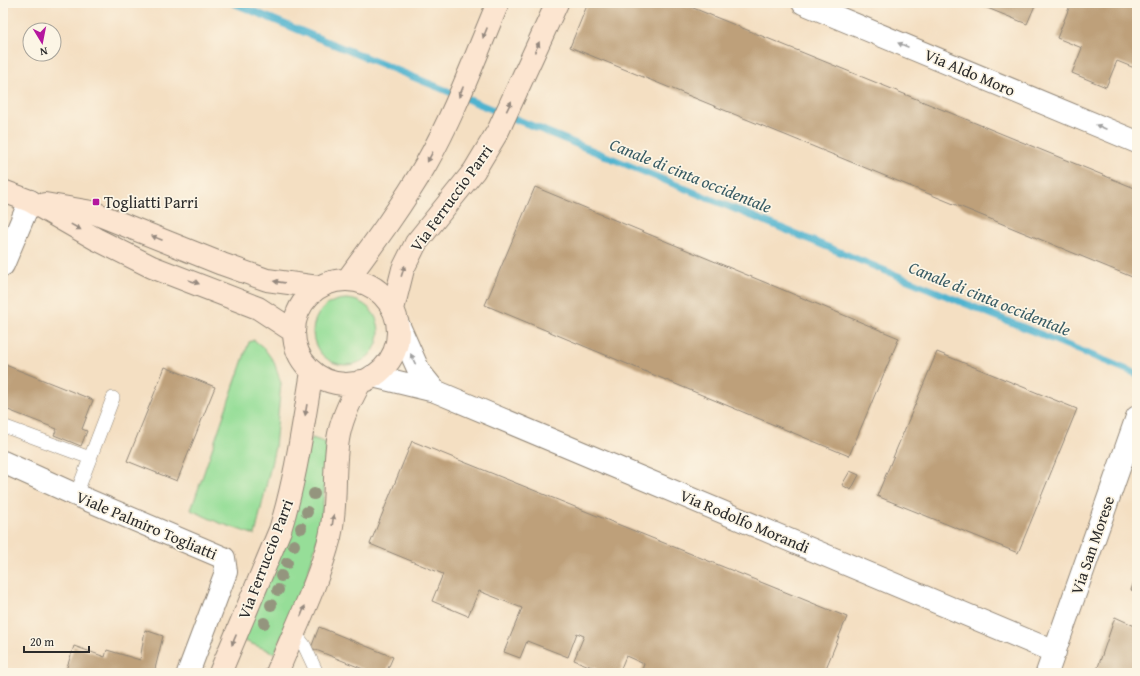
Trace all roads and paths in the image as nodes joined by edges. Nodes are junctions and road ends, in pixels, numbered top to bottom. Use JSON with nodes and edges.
{"nodes":[{"id":1,"x":498,"y":3,"type":"edge"},
{"id":2,"x":557,"y":3,"type":"edge"},
{"id":3,"x":803,"y":3,"type":"edge"},
{"id":4,"x":1137,"y":142,"type":"edge"},
{"id":5,"x":3,"y":191,"type":"edge"},
{"id":6,"x":30,"y":201,"type":"junction"},
{"id":7,"x":3,"y":265,"type":"edge"},
{"id":8,"x":347,"y":280,"type":"junction"},
{"id":9,"x":318,"y":287,"type":"junction"},
{"id":10,"x":395,"y":317,"type":"junction"},
{"id":11,"x":293,"y":331,"type":"junction"},
{"id":12,"x":312,"y":372,"type":"junction"},
{"id":13,"x":367,"y":379,"type":"junction"},
{"id":14,"x":435,"y":391,"type":"junction"},
{"id":15,"x":113,"y":398,"type":"dead end"},
{"id":16,"x":1137,"y":417,"type":"edge"},
{"id":17,"x":6,"y":427,"type":"dead end"},
{"id":18,"x":90,"y":458,"type":"junction"},
{"id":19,"x":3,"y":462,"type":"edge"},
{"id":20,"x":76,"y":495,"type":"junction"},
{"id":21,"x":294,"y":632,"type":"junction"},
{"id":22,"x":1055,"y":652,"type":"junction"},
{"id":23,"x":188,"y":673,"type":"edge"},
{"id":24,"x":220,"y":673,"type":"edge"},
{"id":25,"x":277,"y":673,"type":"edge"},
{"id":26,"x":316,"y":673,"type":"edge"},
{"id":27,"x":1048,"y":673,"type":"edge"}],
"edges":[{"from":1,"to":8,"type":"main road","one_way":true},
{"from":10,"to":2,"type":"main road","name":"Via Ferruccio Parri","one_way":true},
{"from":4,"to":3,"type":"street","name":"Via Aldo Moro","one_way":true},
{"from":5,"to":6,"type":"main road"},
{"from":6,"to":7,"type":"street"},
{"from":9,"to":6,"type":"main road","one_way":true},
{"from":6,"to":11,"type":"main road","one_way":true},
{"from":8,"to":9,"type":"main road"},
{"from":8,"to":10,"type":"main road"},
{"from":9,"to":11,"type":"main road"},
{"from":10,"to":13,"type":"main road","name":"Via Ferruccio Parri"},
{"from":14,"to":10,"type":"street","name":"Via Rodolfo Morandi","one_way":true},
{"from":11,"to":12,"type":"main road"},
{"from":12,"to":13,"type":"main road"},
{"from":12,"to":24,"type":"main road","name":"Via Ferruccio Parri","one_way":true},
{"from":13,"to":14,"type":"street","name":"Via Rodolfo Morandi"},
{"from":21,"to":13,"type":"main road","name":"Via Ferruccio Parri","one_way":true},
{"from":14,"to":22,"type":"street","name":"Via Rodolfo Morandi"},
{"from":15,"to":18,"type":"lane"},
{"from":16,"to":22,"type":"street","name":"Via San Morese"},
{"from":17,"to":18,"type":"lane"},
{"from":18,"to":20,"type":"lane"},
{"from":19,"to":20,"type":"street","name":"Viale Palmiro Togliatti"},
{"from":20,"to":23,"type":"street","name":"Viale Palmiro Togliatti"},
{"from":21,"to":25,"type":"main road","name":"Via Ferruccio Parri"},
{"from":21,"to":26,"type":"lane"},
{"from":22,"to":27,"type":"street","name":"Via San Morese"}]}
